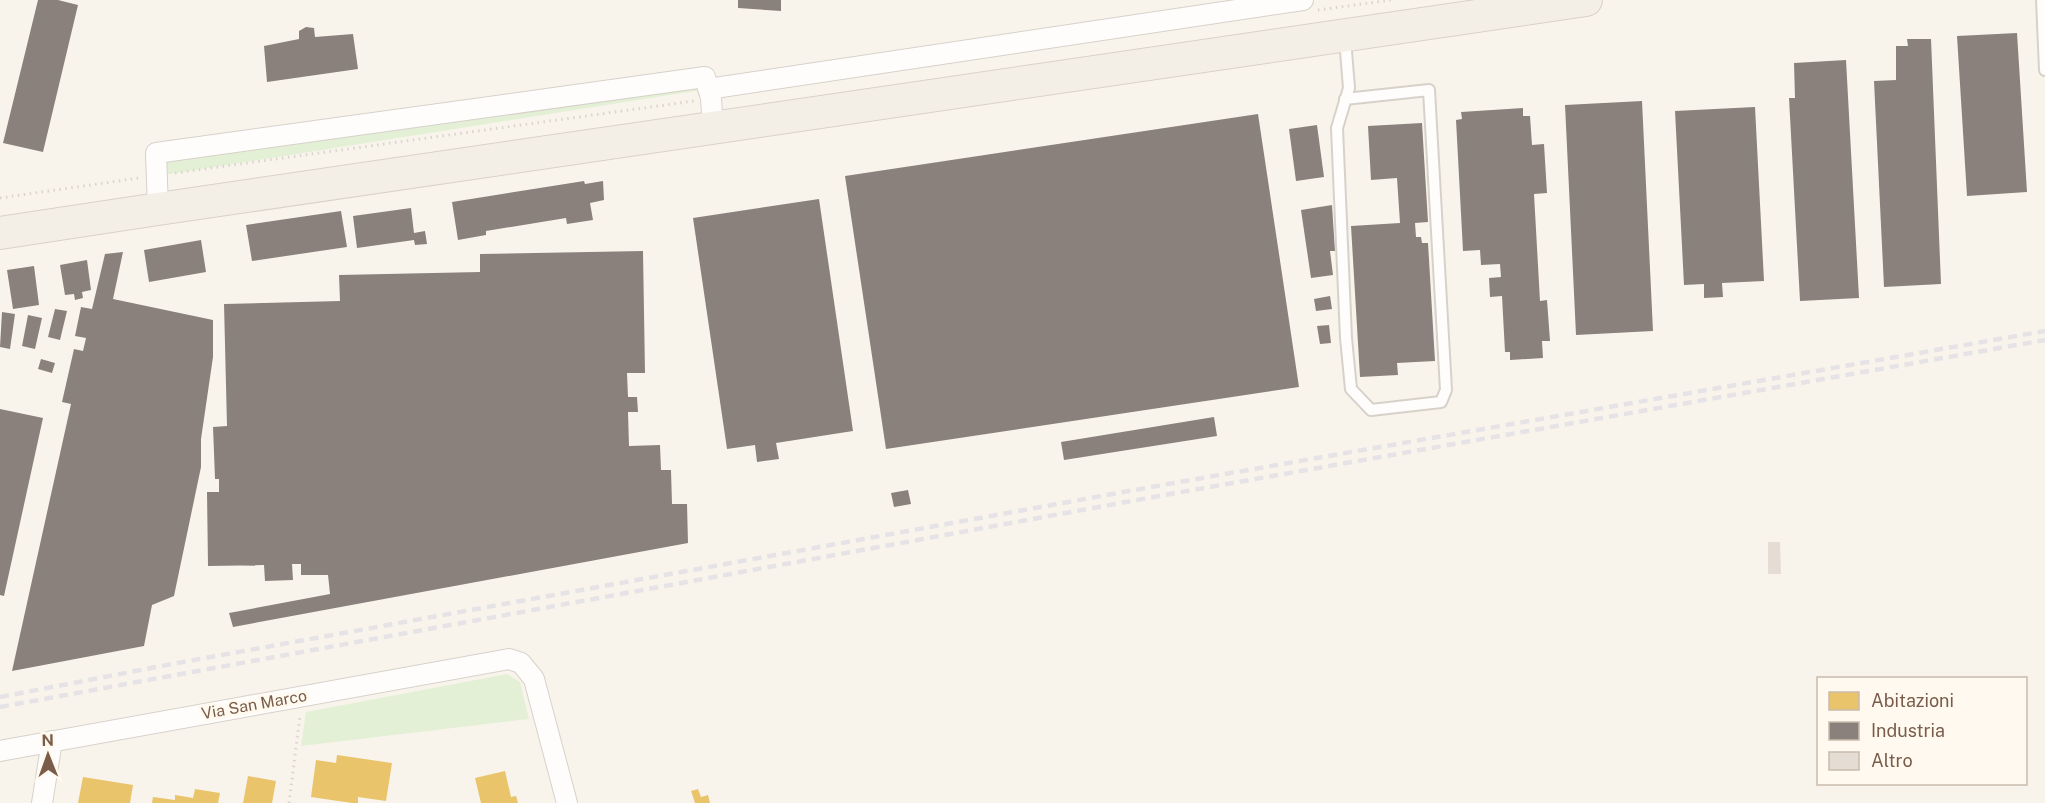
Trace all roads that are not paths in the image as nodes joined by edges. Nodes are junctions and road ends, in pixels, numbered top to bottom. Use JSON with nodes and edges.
{"nodes":[{"id":1,"x":1303,"y":0,"type":"edge"},
{"id":2,"x":1586,"y":0,"type":"edge"},
{"id":3,"x":2043,"y":2,"type":"edge"},
{"id":4,"x":1345,"y":36,"type":"junction"},
{"id":5,"x":2045,"y":70,"type":"edge"},
{"id":6,"x":708,"y":89,"type":"junction"},
{"id":7,"x":1345,"y":99,"type":"junction"},
{"id":8,"x":713,"y":128,"type":"junction"},
{"id":9,"x":158,"y":209,"type":"junction"},
{"id":10,"x":0,"y":234,"type":"edge"},
{"id":11,"x":52,"y":741,"type":"junction"},
{"id":12,"x":0,"y":751,"type":"edge"},
{"id":13,"x":42,"y":803,"type":"edge"},
{"id":14,"x":567,"y":803,"type":"edge"}],
"edges":[{"from":1,"to":6,"type":"street"},
{"from":2,"to":4,"type":"main road"},
{"from":3,"to":5,"type":"lane"},
{"from":4,"to":7,"type":"lane"},
{"from":4,"to":8,"type":"main road"},
{"from":6,"to":8,"type":"street"},
{"from":6,"to":9,"type":"street"},
{"from":7,"to":7,"type":"lane"},
{"from":8,"to":9,"type":"main road"},
{"from":9,"to":10,"type":"main road"},
{"from":11,"to":12,"type":"street","name":"Via San Marco"},
{"from":11,"to":13,"type":"street"},
{"from":11,"to":14,"type":"street","name":"Via San Marco"}]}
